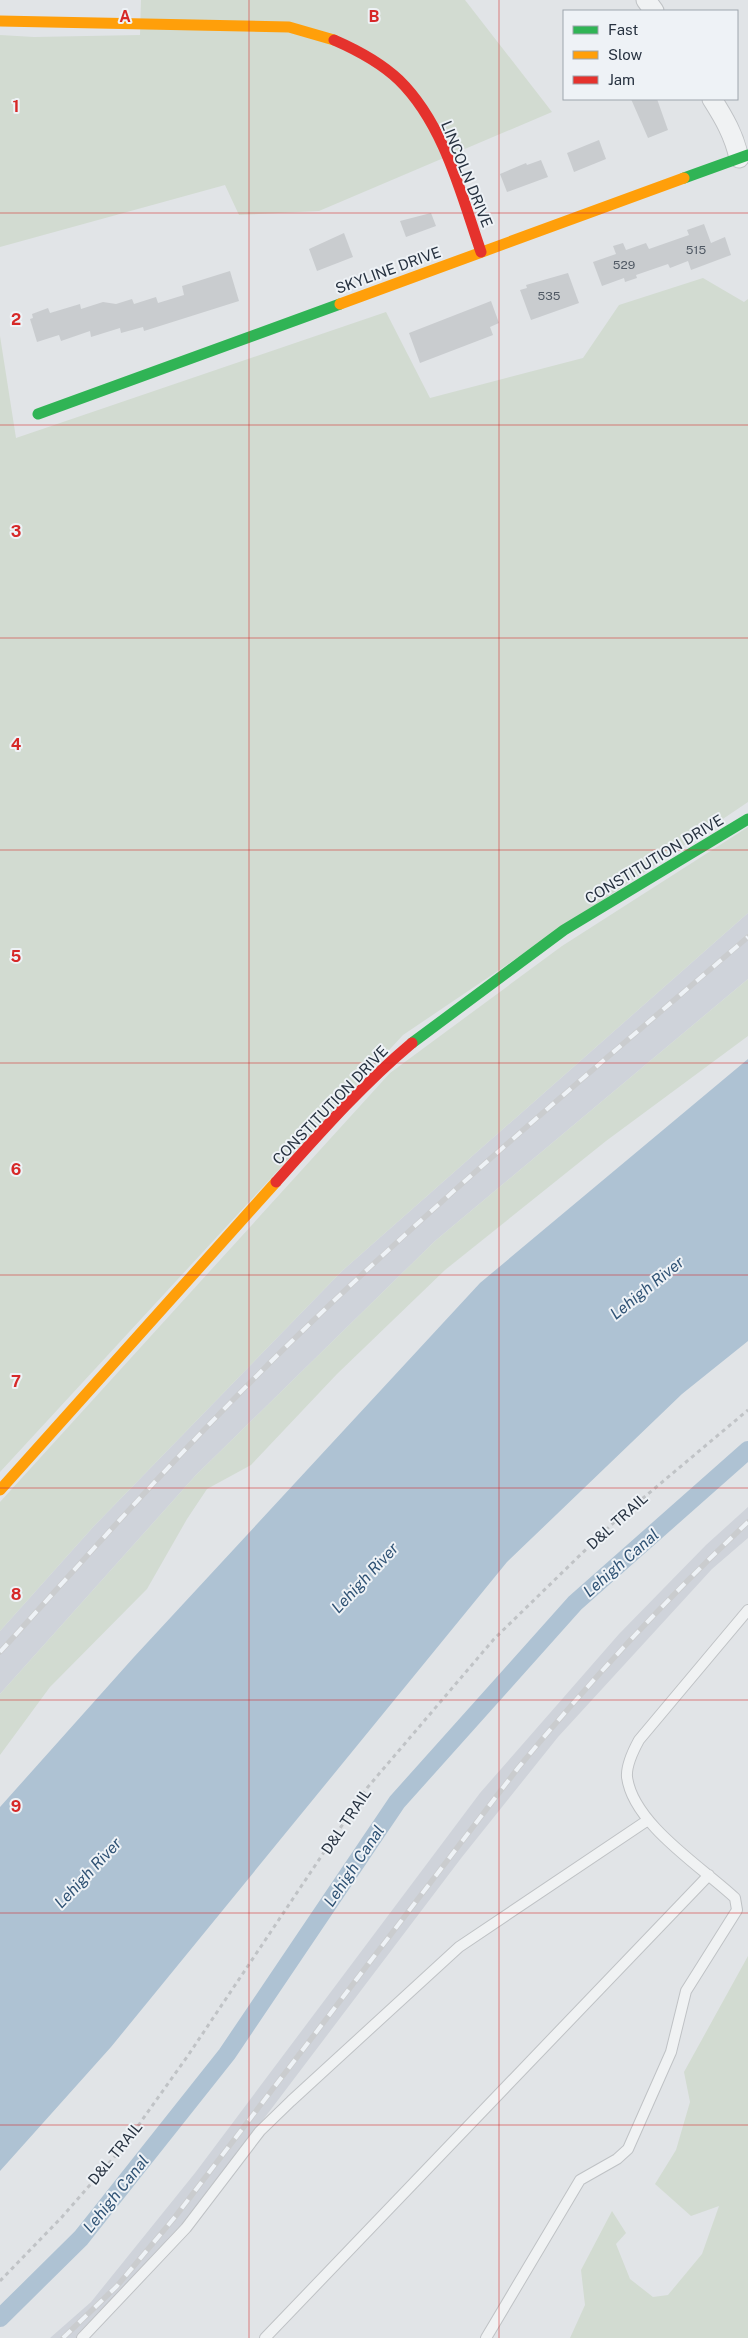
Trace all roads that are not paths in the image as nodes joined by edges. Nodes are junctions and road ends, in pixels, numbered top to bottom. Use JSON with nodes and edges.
{"nodes":[{"id":1,"x":0,"y":21,"type":"edge"},
{"id":2,"x":713,"y":100,"type":"edge"},
{"id":3,"x":743,"y":157,"type":"edge"},
{"id":4,"x":481,"y":252,"type":"junction"},
{"id":5,"x":38,"y":414,"type":"dead end"},
{"id":6,"x":748,"y":819,"type":"edge"},
{"id":7,"x":0,"y":1490,"type":"edge"},
{"id":8,"x":748,"y":1610,"type":"edge"},
{"id":9,"x":648,"y":1820,"type":"junction"},
{"id":10,"x":709,"y":1875,"type":"junction"},
{"id":11,"x":82,"y":2338,"type":"edge"},
{"id":12,"x":265,"y":2338,"type":"edge"},
{"id":13,"x":486,"y":2338,"type":"edge"}],
"edges":[{"from":1,"to":4,"type":"street","name":"LINCOLN DRIVE"},
{"from":2,"to":3,"type":"street"},
{"from":3,"to":4,"type":"street","name":"SKYLINE DRIVE"},
{"from":4,"to":5,"type":"street","name":"SKYLINE DRIVE"},
{"from":6,"to":7,"type":"street","name":"CONSTITUTION DRIVE"},
{"from":8,"to":9,"type":"lane"},
{"from":9,"to":10,"type":"lane"},
{"from":9,"to":11,"type":"lane"},
{"from":10,"to":12,"type":"lane"},
{"from":10,"to":13,"type":"lane"}]}
